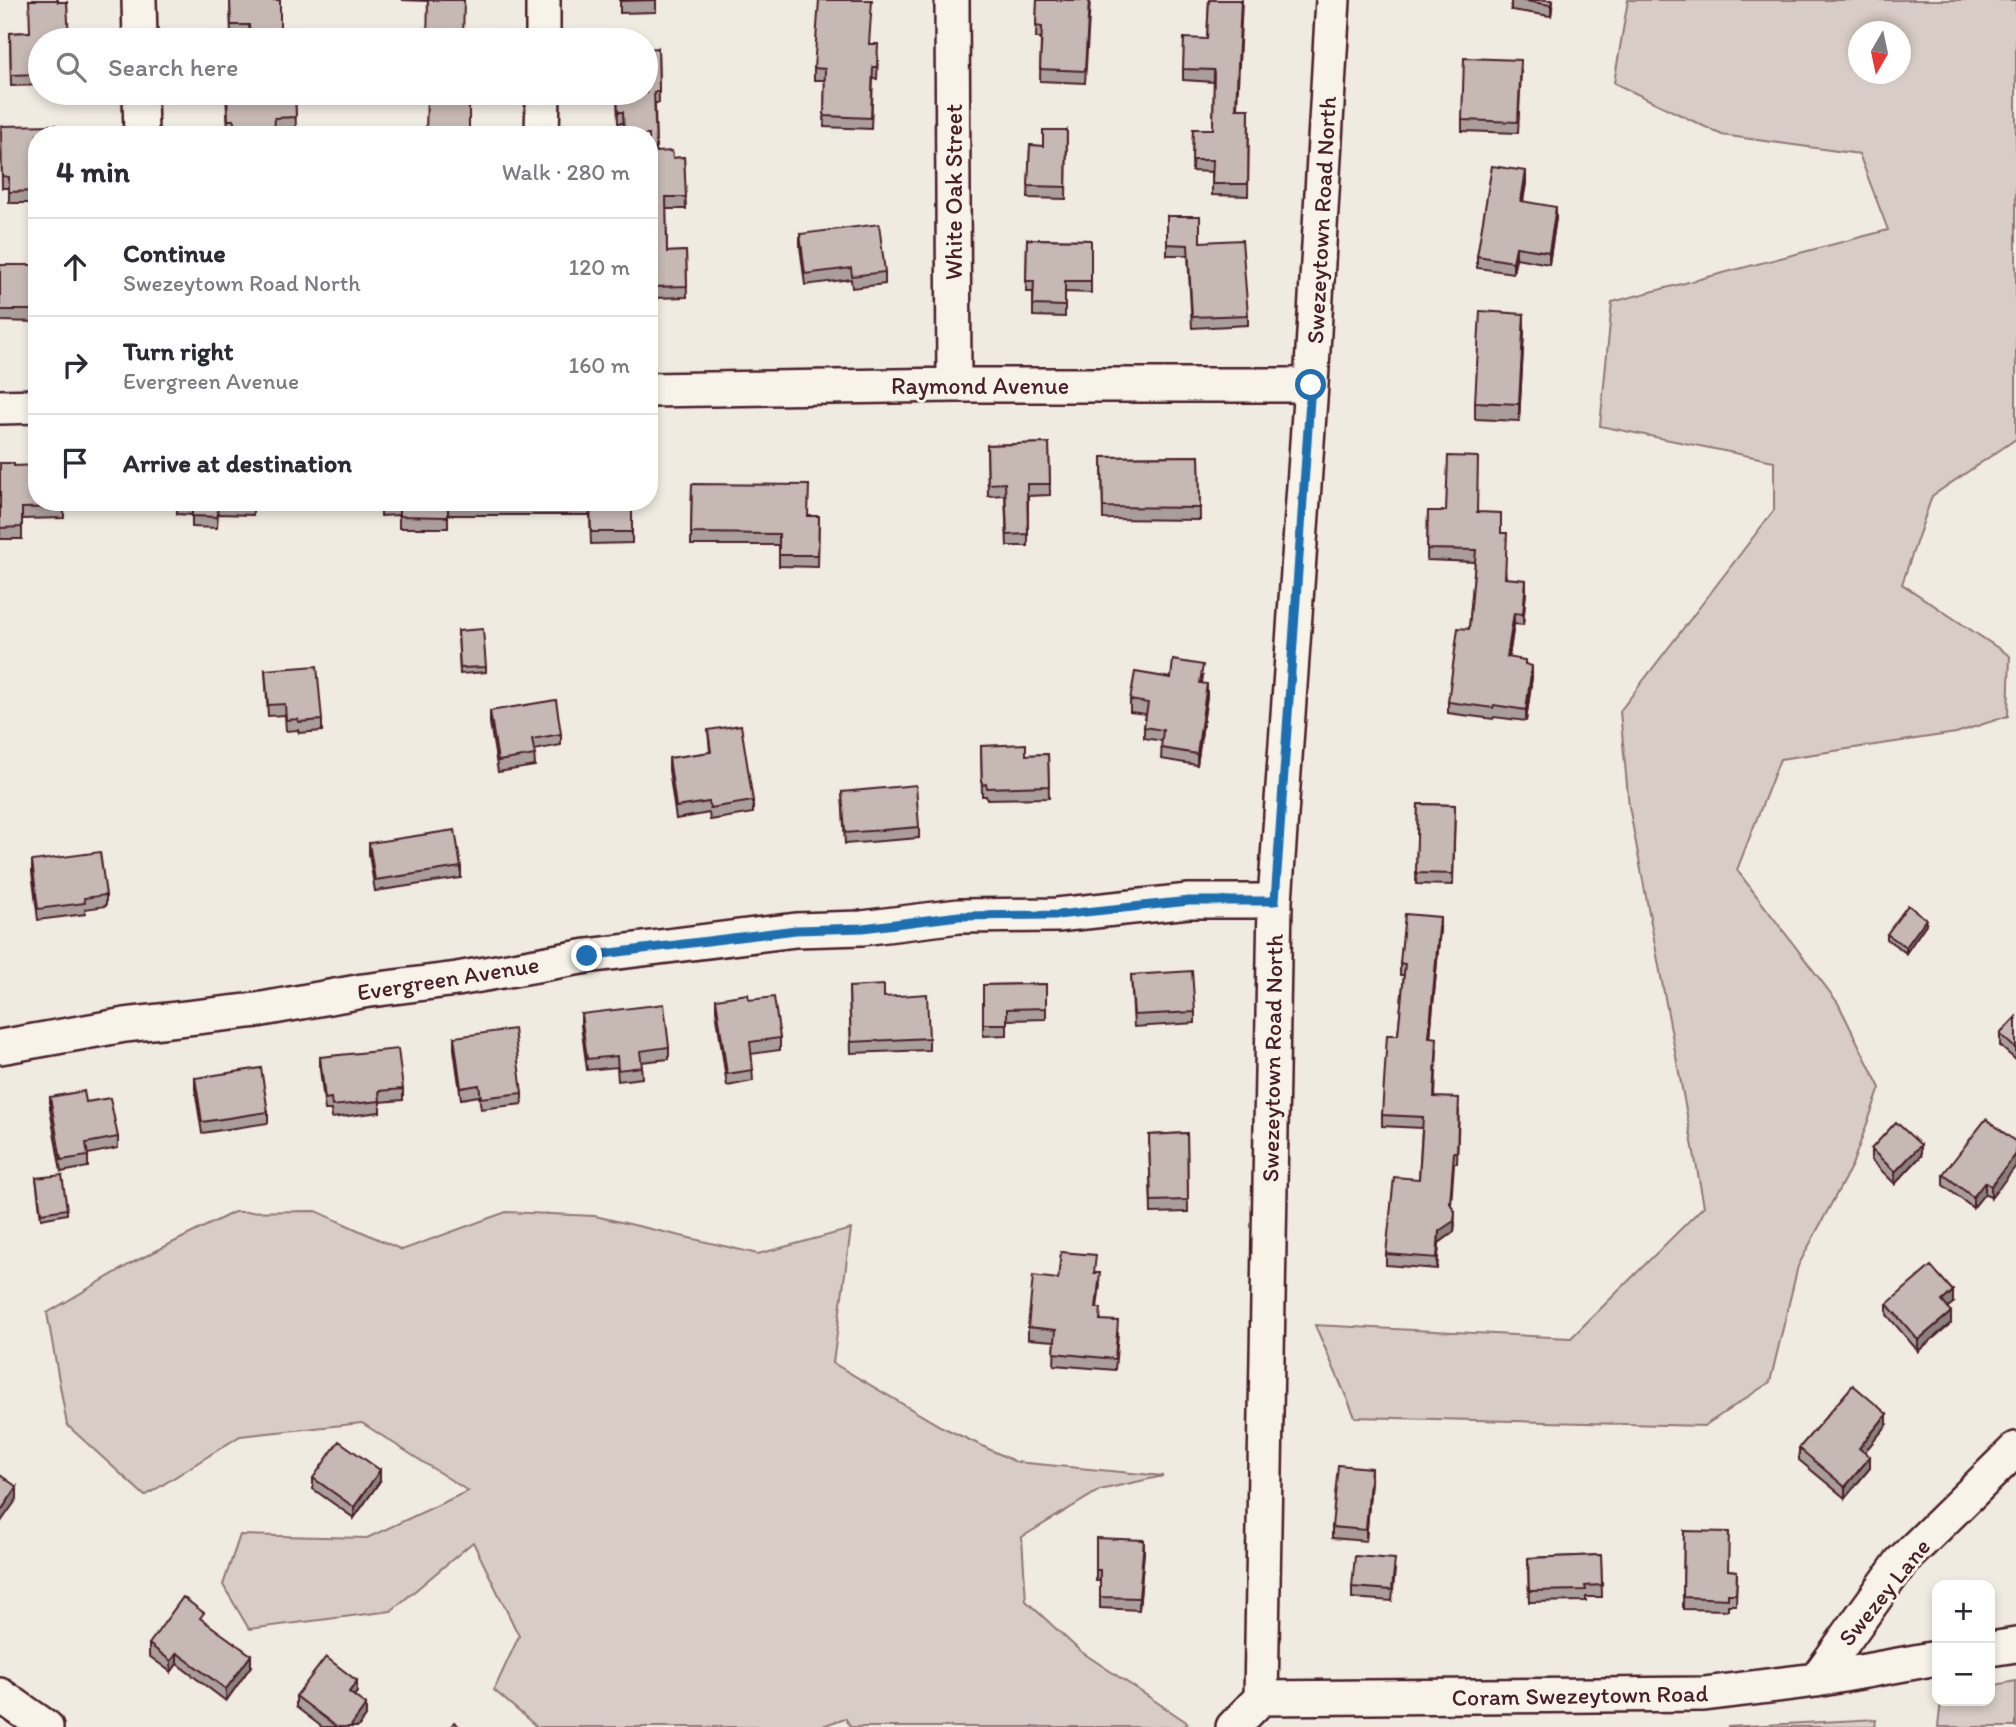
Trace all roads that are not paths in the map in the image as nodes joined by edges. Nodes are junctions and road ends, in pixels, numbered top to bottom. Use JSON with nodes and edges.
{"nodes":[{"id":1,"x":139,"y":0,"type":"edge"},
{"id":2,"x":543,"y":0,"type":"edge"},
{"id":3,"x":952,"y":0,"type":"edge"},
{"id":4,"x":1333,"y":0,"type":"edge"},
{"id":5,"x":140,"y":28,"type":"edge"},
{"id":6,"x":543,"y":28,"type":"edge"},
{"id":7,"x":140,"y":105,"type":"edge"},
{"id":8,"x":543,"y":105,"type":"edge"},
{"id":9,"x":141,"y":126,"type":"edge"},
{"id":10,"x":542,"y":126,"type":"edge"},
{"id":11,"x":954,"y":385,"type":"junction"},
{"id":12,"x":1311,"y":385,"type":"junction"},
{"id":13,"x":658,"y":390,"type":"edge"},
{"id":14,"x":28,"y":406,"type":"edge"},
{"id":15,"x":0,"y":407,"type":"edge"},
{"id":16,"x":1275,"y":901,"type":"junction"},
{"id":17,"x":0,"y":1047,"type":"edge"},
{"id":18,"x":2016,"y":1449,"type":"edge"},
{"id":19,"x":2016,"y":1644,"type":"edge"},
{"id":20,"x":1995,"y":1648,"type":"edge"},
{"id":21,"x":1932,"y":1659,"type":"edge"},
{"id":22,"x":1816,"y":1680,"type":"junction"},
{"id":23,"x":0,"y":1695,"type":"edge"},
{"id":24,"x":1261,"y":1698,"type":"junction"},
{"id":25,"x":46,"y":1727,"type":"edge"},
{"id":26,"x":1233,"y":1727,"type":"edge"}],
"edges":[{"from":1,"to":5,"type":"street"},
{"from":2,"to":6,"type":"street"},
{"from":3,"to":11,"type":"street","name":"White Oak Street"},
{"from":4,"to":12,"type":"street","name":"Swezeytown Road North"},
{"from":7,"to":9,"type":"street"},
{"from":8,"to":10,"type":"street"},
{"from":11,"to":12,"type":"street","name":"Raymond Avenue"},
{"from":11,"to":13,"type":"street","name":"Raymond Avenue"},
{"from":12,"to":16,"type":"street","name":"Swezeytown Road North"},
{"from":14,"to":15,"type":"street"},
{"from":16,"to":17,"type":"street","name":"Evergreen Avenue"},
{"from":16,"to":24,"type":"street","name":"Swezeytown Road North"},
{"from":18,"to":22,"type":"street","name":"Swezey Lane"},
{"from":19,"to":20,"type":"street"},
{"from":21,"to":22,"type":"street","name":"Coram Swezeytown Road"},
{"from":22,"to":24,"type":"street","name":"Coram Swezeytown Road"},
{"from":23,"to":25,"type":"street"},
{"from":24,"to":26,"type":"street"}]}
